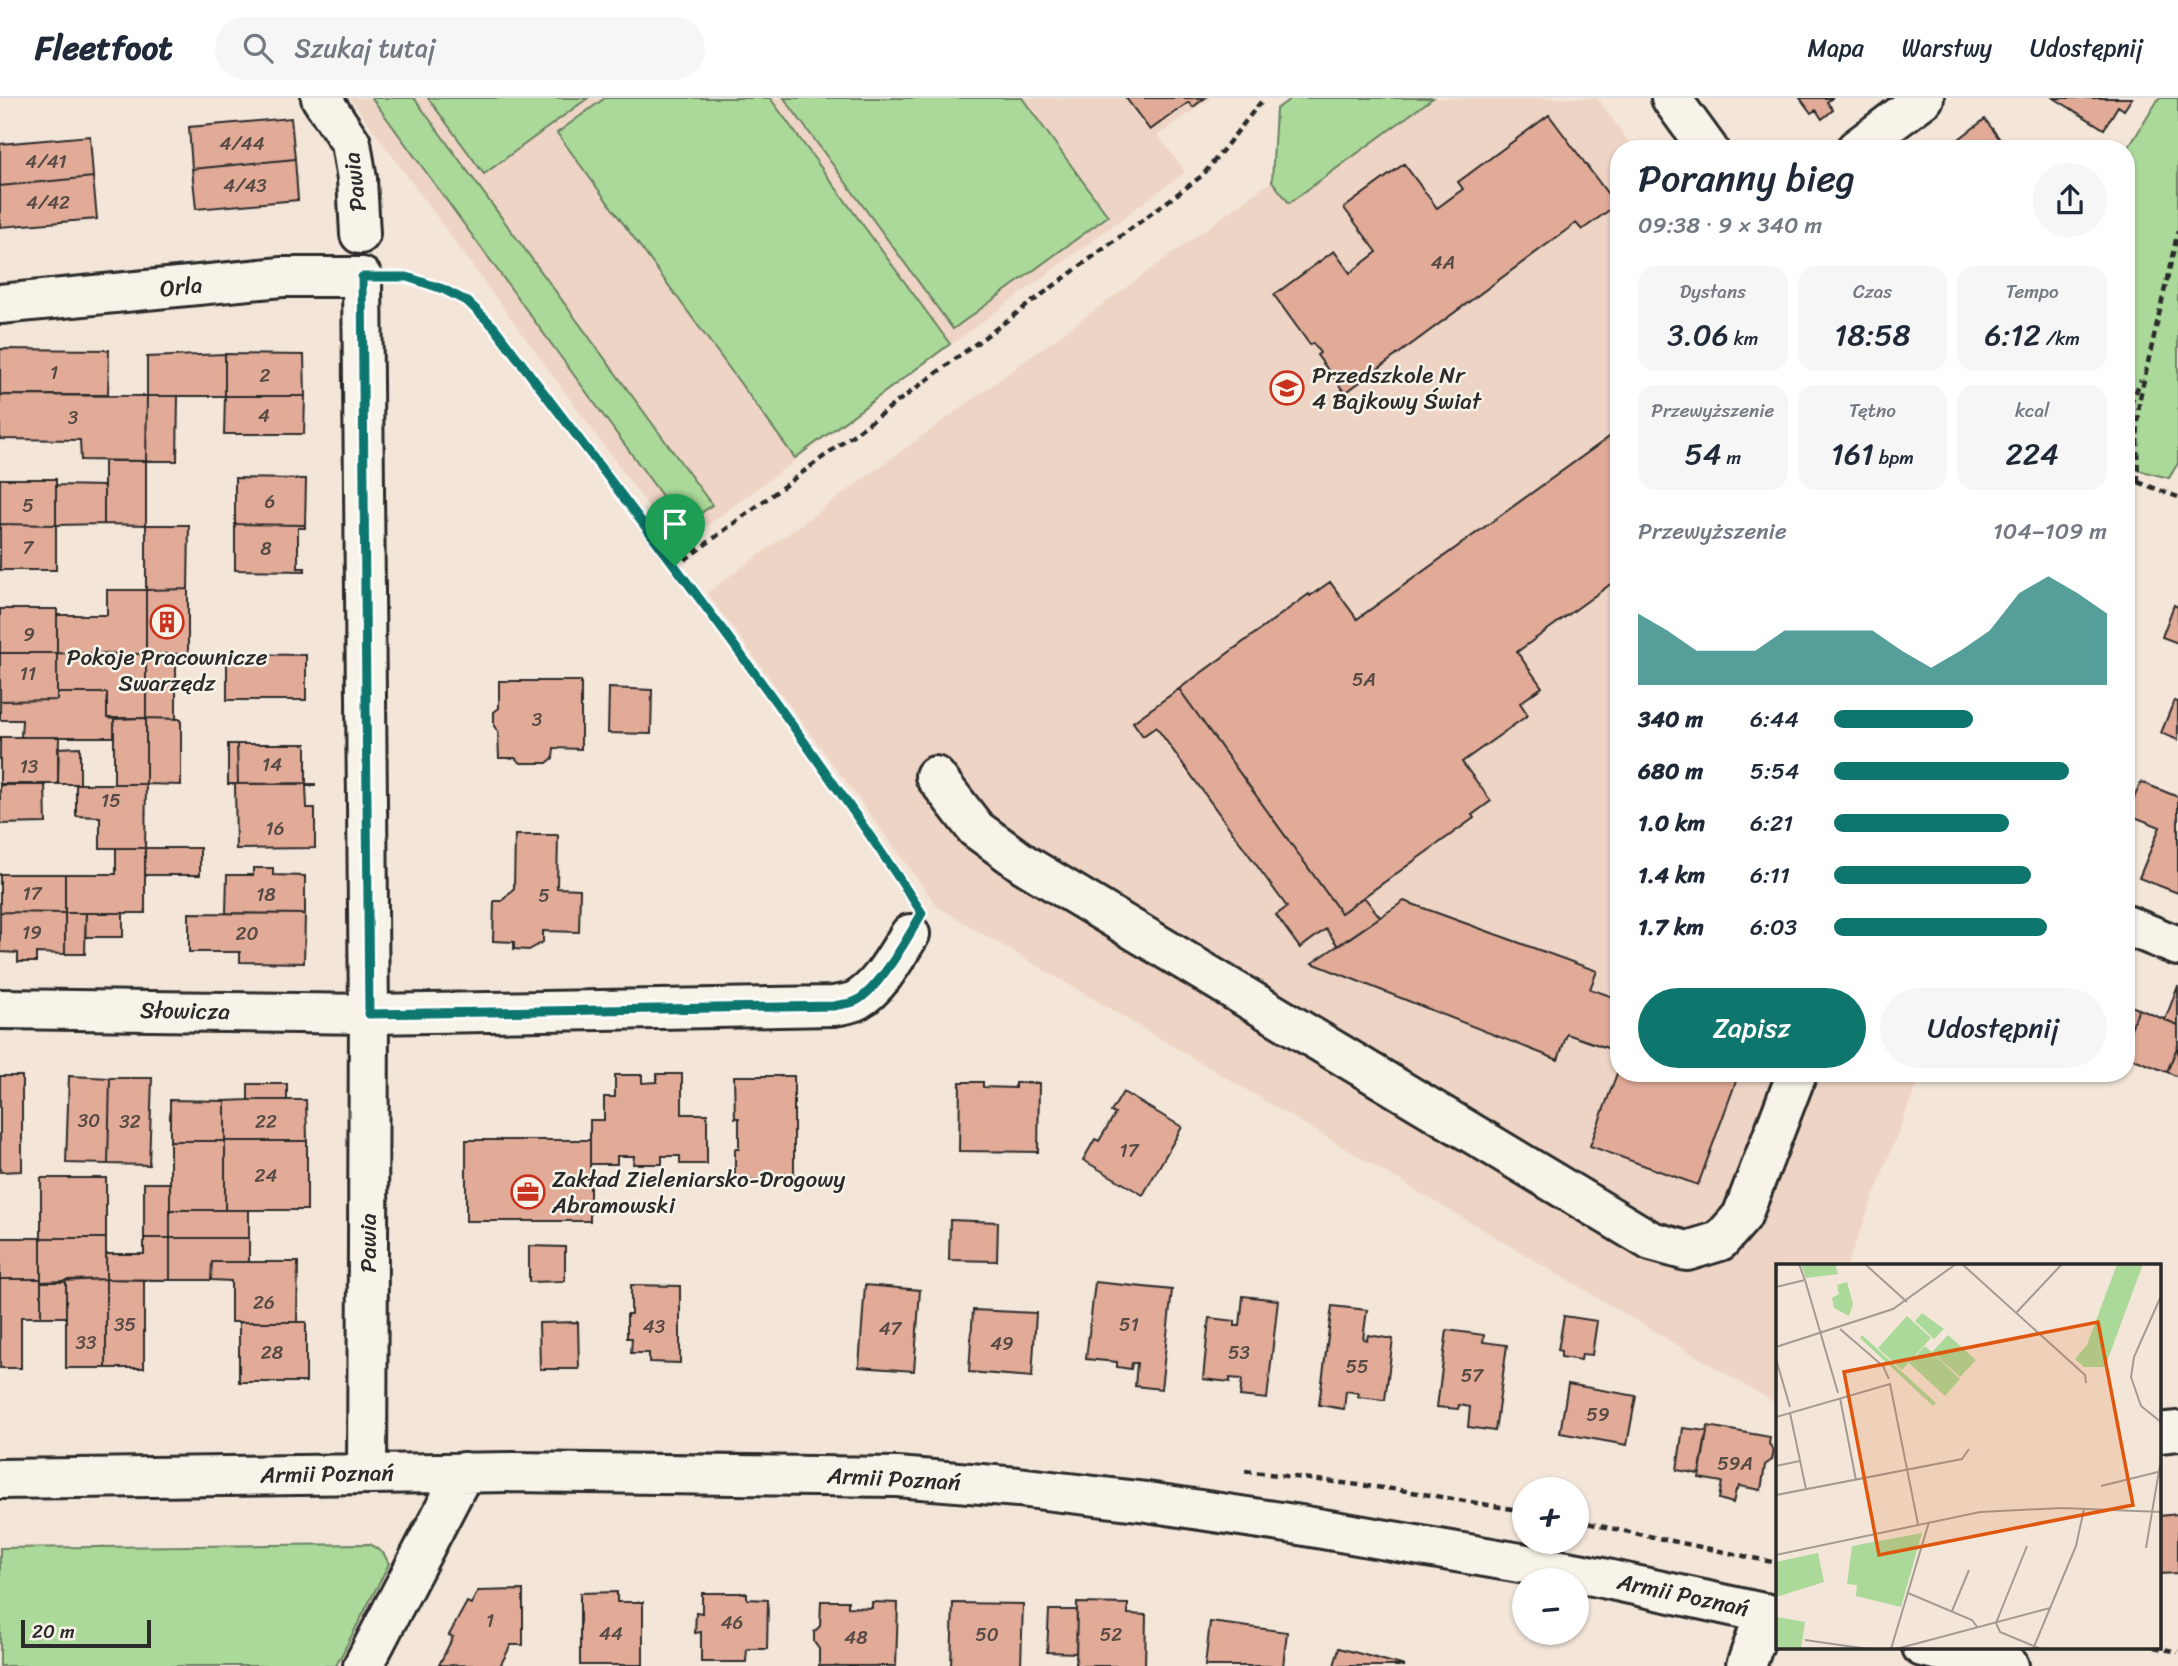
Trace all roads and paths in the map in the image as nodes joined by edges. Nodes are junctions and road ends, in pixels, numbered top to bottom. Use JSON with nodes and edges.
{"nodes":[{"id":1,"x":321,"y":98,"type":"edge"},
{"id":2,"x":1264,"y":98,"type":"edge"},
{"id":3,"x":1671,"y":98,"type":"edge"},
{"id":4,"x":1924,"y":98,"type":"edge"},
{"id":5,"x":1701,"y":140,"type":"edge"},
{"id":6,"x":1868,"y":140,"type":"edge"},
{"id":7,"x":2178,"y":231,"type":"edge"},
{"id":8,"x":360,"y":234,"type":"dead end"},
{"id":9,"x":362,"y":277,"type":"junction"},
{"id":10,"x":0,"y":304,"type":"edge"},
{"id":11,"x":2151,"y":348,"type":"junction"},
{"id":12,"x":2135,"y":395,"type":"edge"},
{"id":13,"x":2135,"y":482,"type":"edge"},
{"id":14,"x":2138,"y":482,"type":"junction"},
{"id":15,"x":2178,"y":497,"type":"edge"},
{"id":16,"x":675,"y":566,"type":"junction"},
{"id":17,"x":935,"y":776,"type":"dead end"},
{"id":18,"x":2135,"y":929,"type":"edge"},
{"id":19,"x":910,"y":934,"type":"joint"},
{"id":20,"x":2178,"y":946,"type":"edge"},
{"id":21,"x":0,"y":1009,"type":"edge"},
{"id":22,"x":369,"y":1014,"type":"junction"},
{"id":23,"x":1794,"y":1082,"type":"edge"},
{"id":24,"x":2178,"y":1431,"type":"edge"},
{"id":25,"x":2160,"y":1433,"type":"edge"},
{"id":26,"x":464,"y":1472,"type":"junction"},
{"id":27,"x":367,"y":1473,"type":"junction"},
{"id":28,"x":0,"y":1479,"type":"edge"},
{"id":29,"x":1589,"y":1524,"type":"edge"},
{"id":30,"x":1776,"y":1563,"type":"edge"},
{"id":31,"x":1771,"y":1614,"type":"edge"},
{"id":32,"x":1927,"y":1648,"type":"edge"},
{"id":33,"x":2159,"y":1648,"type":"edge"},
{"id":34,"x":2178,"y":1652,"type":"edge"},
{"id":35,"x":363,"y":1666,"type":"edge"},
{"id":36,"x":1746,"y":1666,"type":"edge"},
{"id":37,"x":2009,"y":1666,"type":"edge"}],
"edges":[{"from":1,"to":8,"type":"street","name":"Pawia"},
{"from":2,"to":16,"type":"path"},
{"from":3,"to":5,"type":"street"},
{"from":4,"to":6,"type":"street"},
{"from":7,"to":11,"type":"path"},
{"from":9,"to":10,"type":"street","name":"Orla"},
{"from":9,"to":16,"type":"path"},
{"from":9,"to":22,"type":"street","name":"Pawia"},
{"from":11,"to":12,"type":"path"},
{"from":11,"to":14,"type":"path"},
{"from":13,"to":14,"type":"path"},
{"from":14,"to":15,"type":"path"},
{"from":16,"to":19,"type":"path"},
{"from":17,"to":23,"type":"street"},
{"from":18,"to":20,"type":"street"},
{"from":19,"to":22,"type":"street"},
{"from":21,"to":22,"type":"street","name":"Słowicza"},
{"from":22,"to":27,"type":"street","name":"Pawia"},
{"from":24,"to":25,"type":"street"},
{"from":26,"to":27,"type":"street","name":"Armii Poznań"},
{"from":26,"to":31,"type":"street","name":"Armii Poznań"},
{"from":26,"to":35,"type":"street"},
{"from":27,"to":28,"type":"street","name":"Armii Poznań"},
{"from":29,"to":30,"type":"path"},
{"from":31,"to":36,"type":"street"},
{"from":32,"to":37,"type":"street"},
{"from":33,"to":34,"type":"path"}]}
